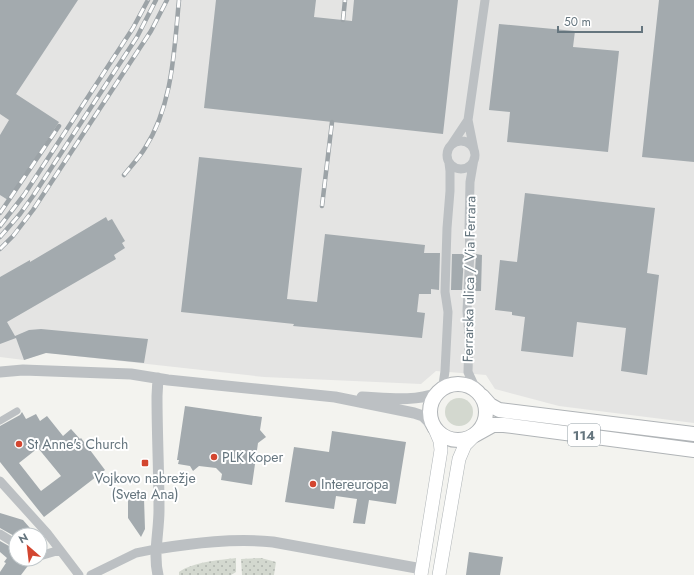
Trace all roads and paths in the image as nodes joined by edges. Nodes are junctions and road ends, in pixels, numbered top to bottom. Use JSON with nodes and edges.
{"nodes":[{"id":1,"x":485,"y":0,"type":"edge"},
{"id":2,"x":468,"y":120,"type":"junction"},
{"id":3,"x":451,"y":146,"type":"junction"},
{"id":4,"x":474,"y":155,"type":"junction"},
{"id":5,"x":449,"y":163,"type":"junction"},
{"id":6,"x":0,"y":372,"type":"edge"},
{"id":7,"x":158,"y":378,"type":"junction"},
{"id":8,"x":437,"y":393,"type":"junction"},
{"id":9,"x":482,"y":396,"type":"junction"},
{"id":10,"x":335,"y":397,"type":"junction"},
{"id":11,"x":17,"y":411,"type":"dead end"},
{"id":12,"x":0,"y":421,"type":"edge"},
{"id":13,"x":434,"y":427,"type":"junction"},
{"id":14,"x":694,"y":434,"type":"edge"},
{"id":15,"x":475,"y":435,"type":"junction"},
{"id":16,"x":694,"y":450,"type":"edge"},
{"id":17,"x":2,"y":488,"type":"edge"},
{"id":18,"x":156,"y":549,"type":"junction"},
{"id":19,"x":60,"y":550,"type":"junction"},
{"id":20,"x":48,"y":554,"type":"edge"},
{"id":21,"x":422,"y":572,"type":"edge"},
{"id":22,"x":79,"y":575,"type":"edge"},
{"id":23,"x":91,"y":575,"type":"edge"},
{"id":24,"x":158,"y":575,"type":"edge"},
{"id":25,"x":439,"y":575,"type":"edge"}],
"edges":[{"from":1,"to":2,"type":"street"},
{"from":2,"to":3,"type":"street"},
{"from":2,"to":4,"type":"street"},
{"from":3,"to":4,"type":"street"},
{"from":3,"to":5,"type":"street"},
{"from":4,"to":5,"type":"street"},
{"from":4,"to":9,"type":"street","name":"Ferrarska ulica / Via Ferrara"},
{"from":5,"to":8,"type":"street","name":"Ferrarska ulica / Via Ferrara"},
{"from":6,"to":7,"type":"street"},
{"from":7,"to":10,"type":"street"},
{"from":7,"to":18,"type":"street"},
{"from":8,"to":9,"type":"main road","number":"114"},
{"from":8,"to":10,"type":"street"},
{"from":8,"to":13,"type":"main road"},
{"from":9,"to":14,"type":"main road","number":"114"},
{"from":9,"to":15,"type":"main road"},
{"from":10,"to":13,"type":"street"},
{"from":11,"to":12,"type":"street"},
{"from":13,"to":15,"type":"main road","number":"114"},
{"from":13,"to":21,"type":"main road"},
{"from":15,"to":16,"type":"main road","number":"114"},
{"from":15,"to":25,"type":"main road"},
{"from":17,"to":19,"type":"street"},
{"from":18,"to":21,"type":"street"},
{"from":18,"to":23,"type":"street"},
{"from":18,"to":24,"type":"street"},
{"from":19,"to":20,"type":"street"},
{"from":19,"to":22,"type":"street"}]}
